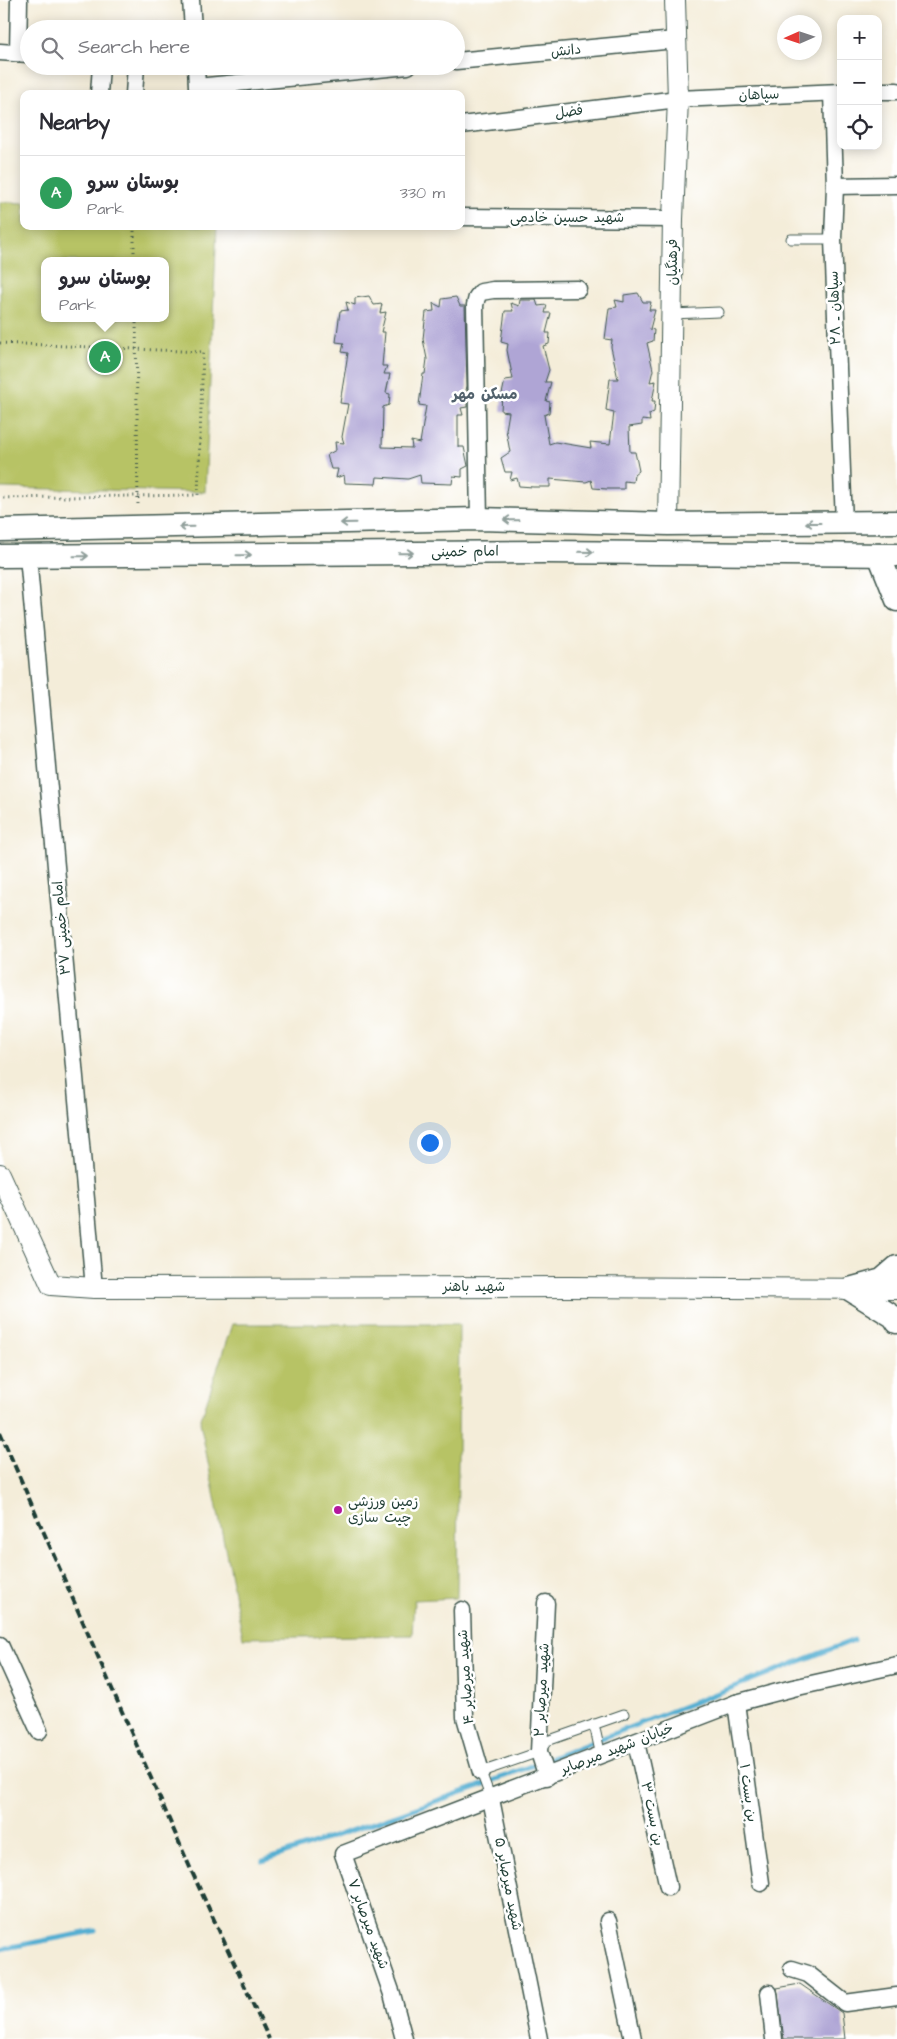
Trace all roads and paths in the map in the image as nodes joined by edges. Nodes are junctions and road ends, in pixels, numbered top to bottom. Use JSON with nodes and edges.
{"nodes":[{"id":1,"x":19,"y":0,"type":"edge"},
{"id":2,"x":192,"y":0,"type":"edge"},
{"id":3,"x":674,"y":0,"type":"edge"},
{"id":4,"x":21,"y":20,"type":"edge"},
{"id":5,"x":193,"y":20,"type":"edge"},
{"id":6,"x":675,"y":40,"type":"junction"},
{"id":7,"x":0,"y":52,"type":"edge"},
{"id":8,"x":20,"y":54,"type":"edge"},
{"id":9,"x":465,"y":61,"type":"edge"},
{"id":10,"x":101,"y":75,"type":"edge"},
{"id":11,"x":135,"y":75,"type":"edge"},
{"id":12,"x":196,"y":75,"type":"edge"},
{"id":13,"x":318,"y":75,"type":"edge"},
{"id":14,"x":100,"y":90,"type":"edge"},
{"id":15,"x":134,"y":90,"type":"edge"},
{"id":16,"x":882,"y":91,"type":"edge"},
{"id":17,"x":897,"y":91,"type":"edge"},
{"id":18,"x":836,"y":92,"type":"edge"},
{"id":19,"x":678,"y":98,"type":"junction"},
{"id":20,"x":465,"y":124,"type":"edge"},
{"id":21,"x":897,"y":185,"type":"edge"},
{"id":22,"x":835,"y":186,"type":"junction"},
{"id":23,"x":465,"y":217,"type":"edge"},
{"id":24,"x":673,"y":219,"type":"junction"},
{"id":25,"x":134,"y":230,"type":"edge"},
{"id":26,"x":791,"y":239,"type":"dead end"},
{"id":27,"x":832,"y":239,"type":"junction"},
{"id":28,"x":134,"y":257,"type":"edge"},
{"id":29,"x":578,"y":289,"type":"dead end"},
{"id":30,"x":719,"y":312,"type":"dead end"},
{"id":31,"x":672,"y":314,"type":"junction"},
{"id":32,"x":136,"y":322,"type":"edge"},
{"id":33,"x":0,"y":343,"type":"edge"},
{"id":34,"x":136,"y":349,"type":"junction"},
{"id":35,"x":138,"y":496,"type":"junction"},
{"id":36,"x":0,"y":498,"type":"edge"},
{"id":37,"x":0,"y":519,"type":"edge"},
{"id":38,"x":479,"y":520,"type":"junction"},
{"id":39,"x":547,"y":520,"type":"junction"},
{"id":40,"x":897,"y":522,"type":"edge"},
{"id":41,"x":844,"y":523,"type":"junction"},
{"id":42,"x":668,"y":524,"type":"junction"},
{"id":43,"x":138,"y":528,"type":"junction"},
{"id":44,"x":0,"y":530,"type":"edge"},
{"id":45,"x":42,"y":530,"type":"junction"},
{"id":46,"x":546,"y":552,"type":"junction"},
{"id":47,"x":888,"y":555,"type":"edge"},
{"id":48,"x":0,"y":556,"type":"edge"},
{"id":49,"x":38,"y":560,"type":"junction"},
{"id":50,"x":0,"y":567,"type":"edge"},
{"id":51,"x":897,"y":600,"type":"edge"},
{"id":52,"x":0,"y":1174,"type":"edge"},
{"id":53,"x":897,"y":1267,"type":"edge"},
{"id":54,"x":94,"y":1288,"type":"junction"},
{"id":55,"x":849,"y":1289,"type":"junction"},
{"id":56,"x":897,"y":1289,"type":"edge"},
{"id":57,"x":897,"y":1322,"type":"edge"},
{"id":58,"x":546,"y":1603,"type":"dead end"},
{"id":59,"x":462,"y":1610,"type":"dead end"},
{"id":60,"x":0,"y":1646,"type":"edge"},
{"id":61,"x":897,"y":1665,"type":"edge"},
{"id":62,"x":736,"y":1703,"type":"junction"},
{"id":63,"x":624,"y":1714,"type":"dead end"},
{"id":64,"x":594,"y":1724,"type":"junction"},
{"id":65,"x":39,"y":1730,"type":"dead end"},
{"id":66,"x":636,"y":1742,"type":"junction"},
{"id":67,"x":539,"y":1752,"type":"junction"},
{"id":68,"x":601,"y":1756,"type":"junction"},
{"id":69,"x":481,"y":1772,"type":"junction"},
{"id":70,"x":547,"y":1776,"type":"junction"},
{"id":71,"x":491,"y":1799,"type":"junction"},
{"id":72,"x":343,"y":1854,"type":"joint"},
{"id":73,"x":761,"y":1883,"type":"dead end"},
{"id":74,"x":668,"y":1887,"type":"dead end"},
{"id":75,"x":608,"y":1921,"type":"dead end"},
{"id":76,"x":792,"y":1969,"type":"dead end"},
{"id":77,"x":769,"y":1993,"type":"dead end"},
{"id":78,"x":897,"y":1996,"type":"edge"},
{"id":79,"x":404,"y":2039,"type":"edge"},
{"id":80,"x":539,"y":2039,"type":"edge"},
{"id":81,"x":634,"y":2039,"type":"edge"},
{"id":82,"x":774,"y":2039,"type":"edge"}],
"edges":[{"from":1,"to":4,"type":"street"},
{"from":2,"to":5,"type":"street"},
{"from":3,"to":6,"type":"street","name":"فرهنگیان"},
{"from":6,"to":9,"type":"street","name":"دانش"},
{"from":6,"to":19,"type":"street","name":"فرهنگیان"},
{"from":7,"to":8,"type":"street"},
{"from":10,"to":14,"type":"street"},
{"from":11,"to":15,"type":"street"},
{"from":12,"to":13,"type":"street"},
{"from":16,"to":17,"type":"street"},
{"from":18,"to":19,"type":"street","name":"سپاهان"},
{"from":18,"to":22,"type":"street","name":"سپاهان ـ ۲۸"},
{"from":19,"to":20,"type":"street","name":"فضل"},
{"from":19,"to":24,"type":"street","name":"فرهنگیان"},
{"from":21,"to":22,"type":"street"},
{"from":22,"to":27,"type":"street","name":"سپاهان ـ ۲۸"},
{"from":23,"to":24,"type":"street","name":"شهید حسین خادمی"},
{"from":24,"to":31,"type":"street","name":"فرهنگیان"},
{"from":25,"to":28,"type":"path"},
{"from":26,"to":27,"type":"lane"},
{"from":27,"to":41,"type":"street","name":"سپاهان ـ ۲۸"},
{"from":29,"to":38,"type":"street"},
{"from":30,"to":31,"type":"lane"},
{"from":31,"to":42,"type":"street","name":"فرهنگیان"},
{"from":32,"to":34,"type":"path"},
{"from":33,"to":34,"type":"path"},
{"from":34,"to":35,"type":"path"},
{"from":34,"to":35,"type":"path"},
{"from":35,"to":36,"type":"path"},
{"from":35,"to":43,"type":"path"},
{"from":37,"to":45,"type":"street"},
{"from":39,"to":38,"type":"main road","one_way":true},
{"from":38,"to":43,"type":"main road","one_way":true},
{"from":39,"to":42,"type":"main road"},
{"from":39,"to":46,"type":"main road"},
{"from":40,"to":41,"type":"main road"},
{"from":41,"to":42,"type":"main road","one_way":true},
{"from":43,"to":45,"type":"main road"},
{"from":44,"to":45,"type":"main road"},
{"from":46,"to":47,"type":"main road","name":"امام خمینی","one_way":true},
{"from":49,"to":46,"type":"main road","name":"امام خمینی","one_way":true},
{"from":47,"to":51,"type":"main road"},
{"from":48,"to":49,"type":"main road","name":"امام خمینی"},
{"from":49,"to":50,"type":"street"},
{"from":49,"to":54,"type":"street","name":"امام خمینی ۳۷"},
{"from":52,"to":54,"type":"street","name":"شهید باهنر"},
{"from":53,"to":55,"type":"main road"},
{"from":54,"to":55,"type":"street","name":"شهید باهنر"},
{"from":55,"to":56,"type":"street","name":"شهید باهنر"},
{"from":55,"to":57,"type":"main road"},
{"from":58,"to":67,"type":"street","name":"شهید میرصابر ۲"},
{"from":59,"to":69,"type":"street","name":"شهید میرصابر ۴"},
{"from":60,"to":65,"type":"street"},
{"from":61,"to":62,"type":"street","name":"خیابان شهید میرصابر"},
{"from":62,"to":66,"type":"street","name":"خیابان شهید میرصابر"},
{"from":62,"to":73,"type":"street","name":"بن بست ۱"},
{"from":63,"to":64,"type":"lane"},
{"from":64,"to":67,"type":"lane"},
{"from":64,"to":68,"type":"lane"},
{"from":66,"to":68,"type":"street","name":"خیابان شهید میرصابر"},
{"from":66,"to":74,"type":"street","name":"بن بست ۳"},
{"from":67,"to":69,"type":"lane"},
{"from":67,"to":70,"type":"street","name":"شهید میرصابر ۲"},
{"from":68,"to":70,"type":"street","name":"خیابان شهید میرصابر"},
{"from":69,"to":71,"type":"lane"},
{"from":70,"to":71,"type":"street","name":"خیابان شهید میرصابر"},
{"from":71,"to":72,"type":"street","name":"خیابان شهید میرصابر"},
{"from":71,"to":80,"type":"street","name":"شهید میرصابر ۵"},
{"from":72,"to":79,"type":"street","name":"شهید میرصابر ۷"},
{"from":75,"to":81,"type":"street"},
{"from":76,"to":78,"type":"street"},
{"from":77,"to":82,"type":"street"}]}
